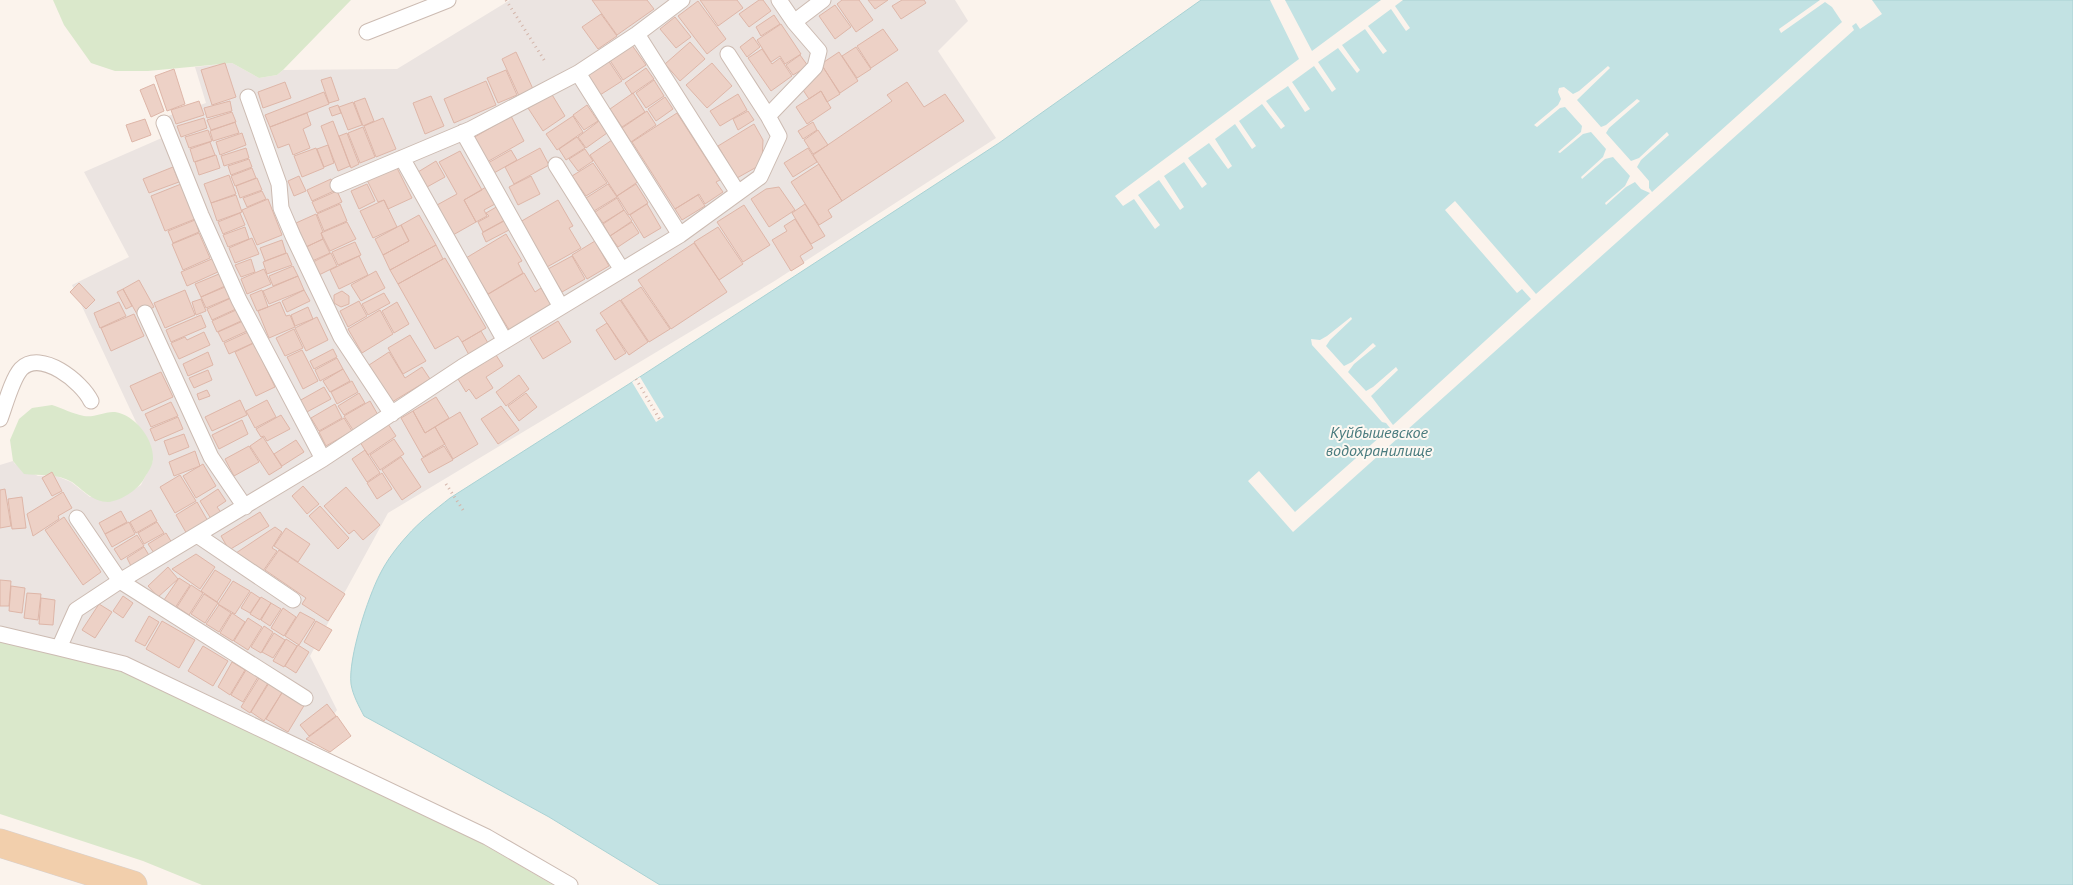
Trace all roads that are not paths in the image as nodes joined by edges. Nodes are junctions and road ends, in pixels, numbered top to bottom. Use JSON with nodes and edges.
{"nodes":[{"id":1,"x":448,"y":0,"type":"edge"},
{"id":2,"x":682,"y":0,"type":"edge"},
{"id":3,"x":779,"y":0,"type":"edge"},
{"id":4,"x":823,"y":0,"type":"edge"},
{"id":5,"x":664,"y":5,"type":"edge"},
{"id":6,"x":794,"y":22,"type":"junction"},
{"id":7,"x":367,"y":32,"type":"dead end"},
{"id":8,"x":637,"y":34,"type":"junction"},
{"id":9,"x":728,"y":54,"type":"dead end"},
{"id":10,"x":578,"y":72,"type":"junction"},
{"id":11,"x":248,"y":97,"type":"dead end"},
{"id":12,"x":768,"y":116,"type":"junction"},
{"id":13,"x":164,"y":123,"type":"dead end"},
{"id":14,"x":463,"y":132,"type":"junction"},
{"id":15,"x":402,"y":158,"type":"junction"},
{"id":16,"x":556,"y":165,"type":"dead end"},
{"id":17,"x":338,"y":185,"type":"dead end"},
{"id":18,"x":738,"y":193,"type":"junction"},
{"id":19,"x":680,"y":234,"type":"junction"},
{"id":20,"x":622,"y":270,"type":"junction"},
{"id":21,"x":561,"y":307,"type":"junction"},
{"id":22,"x":146,"y":313,"type":"dead end"},
{"id":23,"x":505,"y":341,"type":"junction"},
{"id":24,"x":91,"y":400,"type":"dead end"},
{"id":25,"x":392,"y":414,"type":"junction"},
{"id":26,"x":0,"y":419,"type":"edge"},
{"id":27,"x":323,"y":459,"type":"junction"},
{"id":28,"x":245,"y":507,"type":"junction"},
{"id":29,"x":77,"y":518,"type":"dead end"},
{"id":30,"x":197,"y":535,"type":"junction"},
{"id":31,"x":120,"y":581,"type":"junction"},
{"id":32,"x":293,"y":600,"type":"dead end"},
{"id":33,"x":0,"y":634,"type":"edge"},
{"id":34,"x":59,"y":648,"type":"junction"},
{"id":35,"x":305,"y":698,"type":"dead end"},
{"id":36,"x":0,"y":843,"type":"edge"},
{"id":37,"x":133,"y":885,"type":"edge"},
{"id":38,"x":570,"y":885,"type":"edge"}],
"edges":[{"from":1,"to":7,"type":"lane"},
{"from":2,"to":5,"type":"lane"},
{"from":3,"to":6,"type":"lane"},
{"from":4,"to":6,"type":"lane"},
{"from":5,"to":8,"type":"lane"},
{"from":6,"to":12,"type":"lane"},
{"from":8,"to":10,"type":"lane"},
{"from":8,"to":18,"type":"lane"},
{"from":9,"to":12,"type":"lane"},
{"from":10,"to":14,"type":"lane"},
{"from":10,"to":19,"type":"lane"},
{"from":11,"to":25,"type":"lane"},
{"from":12,"to":18,"type":"lane"},
{"from":13,"to":27,"type":"lane"},
{"from":14,"to":15,"type":"lane"},
{"from":14,"to":21,"type":"lane"},
{"from":15,"to":17,"type":"lane"},
{"from":15,"to":23,"type":"lane"},
{"from":16,"to":20,"type":"lane"},
{"from":18,"to":19,"type":"lane"},
{"from":19,"to":20,"type":"lane"},
{"from":20,"to":21,"type":"lane"},
{"from":21,"to":23,"type":"lane"},
{"from":22,"to":28,"type":"lane"},
{"from":23,"to":25,"type":"lane"},
{"from":24,"to":26,"type":"lane"},
{"from":25,"to":27,"type":"lane"},
{"from":27,"to":28,"type":"lane"},
{"from":28,"to":30,"type":"lane"},
{"from":29,"to":31,"type":"lane"},
{"from":30,"to":31,"type":"lane"},
{"from":30,"to":32,"type":"lane"},
{"from":31,"to":34,"type":"lane"},
{"from":31,"to":35,"type":"lane"},
{"from":33,"to":34,"type":"lane"},
{"from":34,"to":38,"type":"lane"},
{"from":36,"to":37,"type":"main road"}]}
